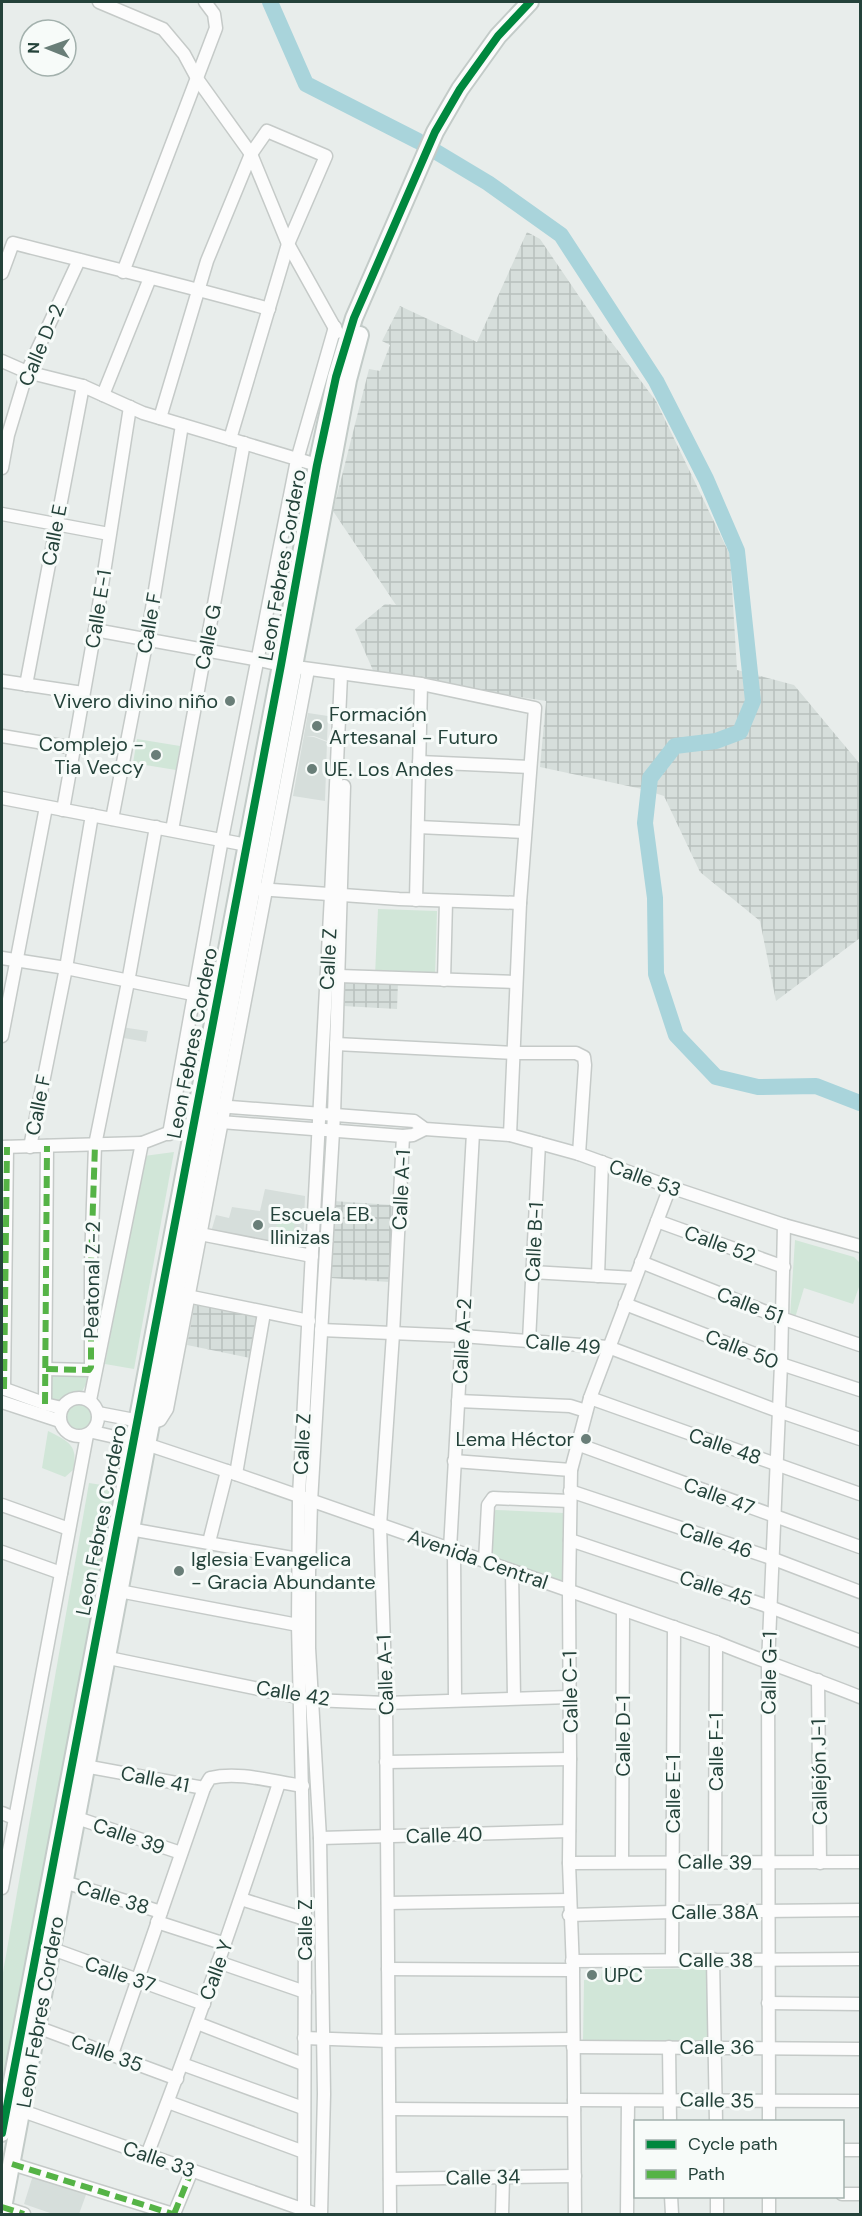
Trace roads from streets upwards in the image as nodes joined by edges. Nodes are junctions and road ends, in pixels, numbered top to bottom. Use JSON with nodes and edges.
{"nodes":[{"id":1,"x":99,"y":2,"type":"edge"},
{"id":2,"x":205,"y":2,"type":"edge"},
{"id":3,"x":530,"y":2,"type":"edge"},
{"id":4,"x":198,"y":80,"type":"junction"},
{"id":5,"x":250,"y":154,"type":"junction"},
{"id":6,"x":288,"y":244,"type":"junction"},
{"id":7,"x":79,"y":260,"type":"junction"},
{"id":8,"x":123,"y":272,"type":"junction"},
{"id":9,"x":2,"y":273,"type":"edge"},
{"id":10,"x":150,"y":278,"type":"junction"},
{"id":11,"x":199,"y":289,"type":"junction"},
{"id":12,"x":269,"y":309,"type":"junction"},
{"id":13,"x":335,"y":327,"type":"junction"},
{"id":14,"x":351,"y":348,"type":"junction"},
{"id":15,"x":2,"y":361,"type":"edge"},
{"id":16,"x":27,"y":372,"type":"junction"},
{"id":17,"x":83,"y":386,"type":"junction"},
{"id":18,"x":103,"y":395,"type":"junction"},
{"id":19,"x":130,"y":407,"type":"junction"},
{"id":20,"x":160,"y":418,"type":"junction"},
{"id":21,"x":182,"y":425,"type":"junction"},
{"id":22,"x":231,"y":439,"type":"junction"},
{"id":23,"x":244,"y":443,"type":"junction"},
{"id":24,"x":297,"y":460,"type":"junction"},
{"id":25,"x":317,"y":465,"type":"junction"},
{"id":26,"x":2,"y":468,"type":"edge"},
{"id":27,"x":2,"y":514,"type":"edge"},
{"id":28,"x":56,"y":525,"type":"junction"},
{"id":29,"x":109,"y":534,"type":"junction"},
{"id":30,"x":95,"y":630,"type":"junction"},
{"id":31,"x":147,"y":639,"type":"junction"},
{"id":32,"x":206,"y":650,"type":"junction"},
{"id":33,"x":259,"y":660,"type":"junction"},
{"id":34,"x":294,"y":668,"type":"junction"},
{"id":35,"x":344,"y":675,"type":"junction"},
{"id":36,"x":2,"y":681,"type":"edge"},
{"id":37,"x":421,"y":684,"type":"junction"},
{"id":38,"x":26,"y":685,"type":"junction"},
{"id":39,"x":83,"y":693,"type":"junction"},
{"id":40,"x":2,"y":736,"type":"edge"},
{"id":41,"x":74,"y":748,"type":"junction"},
{"id":42,"x":419,"y":762,"type":"junction"},
{"id":43,"x":531,"y":766,"type":"junction"},
{"id":44,"x":2,"y":798,"type":"edge"},
{"id":45,"x":46,"y":807,"type":"junction"},
{"id":46,"x":63,"y":810,"type":"junction"},
{"id":47,"x":266,"y":811,"type":"junction"},
{"id":48,"x":92,"y":815,"type":"junction"},
{"id":49,"x":112,"y":819,"type":"junction"},
{"id":50,"x":278,"y":824,"type":"junction"},
{"id":51,"x":156,"y":827,"type":"junction"},
{"id":52,"x":418,"y":827,"type":"junction"},
{"id":53,"x":172,"y":830,"type":"junction"},
{"id":54,"x":525,"y":832,"type":"junction"},
{"id":55,"x":222,"y":838,"type":"junction"},
{"id":56,"x":260,"y":846,"type":"junction"},
{"id":57,"x":252,"y":888,"type":"junction"},
{"id":58,"x":336,"y":895,"type":"junction"},
{"id":59,"x":416,"y":900,"type":"junction"},
{"id":60,"x":446,"y":901,"type":"junction"},
{"id":61,"x":520,"y":903,"type":"junction"},
{"id":62,"x":2,"y":958,"type":"edge"},
{"id":63,"x":16,"y":961,"type":"junction"},
{"id":64,"x":66,"y":968,"type":"junction"},
{"id":65,"x":339,"y":976,"type":"junction"},
{"id":66,"x":444,"y":980,"type":"junction"},
{"id":67,"x":128,"y":982,"type":"junction"},
{"id":68,"x":515,"y":982,"type":"junction"},
{"id":69,"x":194,"y":995,"type":"junction"},
{"id":70,"x":230,"y":1002,"type":"junction"},
{"id":71,"x":4,"y":1015,"type":"edge"},
{"id":72,"x":2,"y":1036,"type":"edge"},
{"id":73,"x":336,"y":1044,"type":"junction"},
{"id":74,"x":513,"y":1053,"type":"junction"},
{"id":75,"x":209,"y":1113,"type":"junction"},
{"id":76,"x":320,"y":1115,"type":"junction"},
{"id":77,"x":334,"y":1115,"type":"junction"},
{"id":78,"x":319,"y":1129,"type":"junction"},
{"id":79,"x":425,"y":1129,"type":"junction"},
{"id":80,"x":333,"y":1130,"type":"junction"},
{"id":81,"x":472,"y":1133,"type":"junction"},
{"id":82,"x":169,"y":1134,"type":"junction"},
{"id":83,"x":510,"y":1135,"type":"junction"},
{"id":84,"x":403,"y":1136,"type":"junction"},
{"id":85,"x":142,"y":1143,"type":"junction"},
{"id":86,"x":538,"y":1143,"type":"junction"},
{"id":87,"x":95,"y":1145,"type":"junction"},
{"id":88,"x":47,"y":1146,"type":"junction"},
{"id":89,"x":4,"y":1147,"type":"edge"},
{"id":90,"x":30,"y":1147,"type":"junction"},
{"id":91,"x":579,"y":1154,"type":"junction"},
{"id":92,"x":602,"y":1162,"type":"junction"},
{"id":93,"x":670,"y":1187,"type":"junction"},
{"id":94,"x":657,"y":1221,"type":"junction"},
{"id":95,"x":784,"y":1225,"type":"junction"},
{"id":96,"x":197,"y":1226,"type":"junction"},
{"id":97,"x":861,"y":1246,"type":"edge"},
{"id":98,"x":312,"y":1256,"type":"junction"},
{"id":99,"x":641,"y":1262,"type":"junction"},
{"id":100,"x":784,"y":1267,"type":"junction"},
{"id":101,"x":532,"y":1272,"type":"junction"},
{"id":102,"x":185,"y":1276,"type":"junction"},
{"id":103,"x":598,"y":1276,"type":"junction"},
{"id":104,"x":635,"y":1278,"type":"junction"},
{"id":105,"x":187,"y":1296,"type":"junction"},
{"id":106,"x":625,"y":1304,"type":"junction"},
{"id":107,"x":264,"y":1313,"type":"junction"},
{"id":108,"x":781,"y":1318,"type":"junction"},
{"id":109,"x":177,"y":1320,"type":"junction"},
{"id":110,"x":309,"y":1321,"type":"junction"},
{"id":111,"x":321,"y":1330,"type":"junction"},
{"id":112,"x":393,"y":1334,"type":"junction"},
{"id":113,"x":462,"y":1336,"type":"junction"},
{"id":114,"x":529,"y":1341,"type":"junction"},
{"id":115,"x":861,"y":1345,"type":"edge"},
{"id":116,"x":609,"y":1347,"type":"junction"},
{"id":117,"x":781,"y":1364,"type":"junction"},
{"id":118,"x":46,"y":1369,"type":"junction"},
{"id":119,"x":3,"y":1388,"type":"edge"},
{"id":120,"x":861,"y":1390,"type":"edge"},
{"id":121,"x":590,"y":1398,"type":"junction"},
{"id":122,"x":90,"y":1400,"type":"junction"},
{"id":123,"x":458,"y":1401,"type":"junction"},
{"id":124,"x":2,"y":1402,"type":"edge"},
{"id":125,"x":45,"y":1404,"type":"junction"},
{"id":126,"x":62,"y":1408,"type":"junction"},
{"id":127,"x":586,"y":1411,"type":"junction"},
{"id":128,"x":778,"y":1411,"type":"junction"},
{"id":129,"x":98,"y":1413,"type":"junction"},
{"id":130,"x":60,"y":1421,"type":"junction"},
{"id":131,"x":143,"y":1422,"type":"junction"},
{"id":132,"x":90,"y":1433,"type":"junction"},
{"id":133,"x":861,"y":1439,"type":"edge"},
{"id":134,"x":140,"y":1442,"type":"junction"},
{"id":135,"x":577,"y":1444,"type":"junction"},
{"id":136,"x":454,"y":1461,"type":"junction"},
{"id":137,"x":776,"y":1463,"type":"junction"},
{"id":138,"x":571,"y":1470,"type":"junction"},
{"id":139,"x":231,"y":1473,"type":"junction"},
{"id":140,"x":861,"y":1494,"type":"edge"},
{"id":141,"x":299,"y":1496,"type":"junction"},
{"id":142,"x":570,"y":1496,"type":"junction"},
{"id":143,"x":311,"y":1502,"type":"junction"},
{"id":144,"x":2,"y":1505,"type":"edge"},
{"id":145,"x":773,"y":1516,"type":"junction"},
{"id":146,"x":380,"y":1526,"type":"junction"},
{"id":147,"x":69,"y":1529,"type":"junction"},
{"id":148,"x":130,"y":1529,"type":"junction"},
{"id":149,"x":570,"y":1540,"type":"junction"},
{"id":150,"x":208,"y":1542,"type":"junction"},
{"id":151,"x":861,"y":1547,"type":"edge"},
{"id":152,"x":452,"y":1550,"type":"junction"},
{"id":153,"x":2,"y":1552,"type":"edge"},
{"id":154,"x":771,"y":1558,"type":"junction"},
{"id":155,"x":298,"y":1559,"type":"junction"},
{"id":156,"x":485,"y":1562,"type":"junction"},
{"id":157,"x":512,"y":1571,"type":"junction"},
{"id":158,"x":61,"y":1573,"type":"junction"},
{"id":159,"x":119,"y":1591,"type":"junction"},
{"id":160,"x":568,"y":1591,"type":"junction"},
{"id":161,"x":861,"y":1592,"type":"edge"},
{"id":162,"x":770,"y":1606,"type":"junction"},
{"id":163,"x":623,"y":1610,"type":"junction"},
{"id":164,"x":298,"y":1625,"type":"junction"},
{"id":165,"x":674,"y":1628,"type":"junction"},
{"id":166,"x":861,"y":1641,"type":"edge"},
{"id":167,"x":716,"y":1642,"type":"junction"},
{"id":168,"x":99,"y":1656,"type":"junction"},
{"id":169,"x":768,"y":1664,"type":"junction"},
{"id":170,"x":818,"y":1680,"type":"junction"},
{"id":171,"x":570,"y":1697,"type":"junction"},
{"id":172,"x":861,"y":1697,"type":"edge"},
{"id":173,"x":305,"y":1698,"type":"junction"},
{"id":174,"x":514,"y":1698,"type":"junction"},
{"id":175,"x":455,"y":1700,"type":"junction"},
{"id":176,"x":386,"y":1702,"type":"junction"},
{"id":177,"x":570,"y":1759,"type":"junction"},
{"id":178,"x":387,"y":1762,"type":"junction"},
{"id":179,"x":79,"y":1765,"type":"junction"},
{"id":180,"x":279,"y":1783,"type":"junction"},
{"id":181,"x":303,"y":1786,"type":"junction"},
{"id":182,"x":204,"y":1788,"type":"junction"},
{"id":183,"x":2,"y":1813,"type":"edge"},
{"id":184,"x":14,"y":1818,"type":"junction"},
{"id":185,"x":77,"y":1818,"type":"junction"},
{"id":186,"x":569,"y":1831,"type":"junction"},
{"id":187,"x":386,"y":1837,"type":"junction"},
{"id":188,"x":320,"y":1838,"type":"junction"},
{"id":189,"x":181,"y":1853,"type":"junction"},
{"id":190,"x":672,"y":1861,"type":"junction"},
{"id":191,"x":715,"y":1861,"type":"junction"},
{"id":192,"x":622,"y":1862,"type":"junction"},
{"id":193,"x":861,"y":1862,"type":"edge"},
{"id":194,"x":569,"y":1863,"type":"junction"},
{"id":195,"x":769,"y":1863,"type":"junction"},
{"id":196,"x":820,"y":1863,"type":"junction"},
{"id":197,"x":64,"y":1882,"type":"junction"},
{"id":198,"x":2,"y":1888,"type":"edge"},
{"id":199,"x":241,"y":1899,"type":"junction"},
{"id":200,"x":569,"y":1900,"type":"junction"},
{"id":201,"x":388,"y":1903,"type":"junction"},
{"id":202,"x":861,"y":1910,"type":"edge"},
{"id":203,"x":672,"y":1912,"type":"junction"},
{"id":204,"x":769,"y":1912,"type":"junction"},
{"id":205,"x":569,"y":1915,"type":"junction"},
{"id":206,"x":159,"y":1917,"type":"junction"},
{"id":207,"x":305,"y":1919,"type":"junction"},
{"id":208,"x":225,"y":1944,"type":"junction"},
{"id":209,"x":44,"y":1946,"type":"junction"},
{"id":210,"x":713,"y":1959,"type":"junction"},
{"id":211,"x":861,"y":1959,"type":"edge"},
{"id":212,"x":672,"y":1960,"type":"junction"},
{"id":213,"x":768,"y":1961,"type":"junction"},
{"id":214,"x":218,"y":1962,"type":"junction"},
{"id":215,"x":572,"y":1965,"type":"junction"},
{"id":216,"x":388,"y":1969,"type":"junction"},
{"id":217,"x":137,"y":1980,"type":"junction"},
{"id":218,"x":305,"y":1992,"type":"junction"},
{"id":219,"x":768,"y":2003,"type":"junction"},
{"id":220,"x":204,"y":2004,"type":"junction"},
{"id":221,"x":861,"y":2004,"type":"edge"},
{"id":222,"x":197,"y":2023,"type":"junction"},
{"id":223,"x":37,"y":2027,"type":"junction"},
{"id":224,"x":323,"y":2037,"type":"junction"},
{"id":225,"x":304,"y":2038,"type":"junction"},
{"id":226,"x":388,"y":2041,"type":"junction"},
{"id":227,"x":573,"y":2043,"type":"junction"},
{"id":228,"x":669,"y":2047,"type":"junction"},
{"id":229,"x":715,"y":2047,"type":"junction"},
{"id":230,"x":768,"y":2048,"type":"junction"},
{"id":231,"x":861,"y":2049,"type":"edge"},
{"id":232,"x":111,"y":2054,"type":"junction"},
{"id":233,"x":182,"y":2064,"type":"junction"},
{"id":234,"x":303,"y":2064,"type":"junction"},
{"id":235,"x":177,"y":2079,"type":"junction"},
{"id":236,"x":669,"y":2100,"type":"junction"},
{"id":237,"x":716,"y":2100,"type":"junction"},
{"id":238,"x":628,"y":2101,"type":"junction"},
{"id":239,"x":769,"y":2101,"type":"junction"},
{"id":240,"x":861,"y":2101,"type":"edge"},
{"id":241,"x":168,"y":2102,"type":"junction"},
{"id":242,"x":574,"y":2105,"type":"junction"},
{"id":243,"x":10,"y":2106,"type":"edge"},
{"id":244,"x":303,"y":2108,"type":"junction"},
{"id":245,"x":390,"y":2109,"type":"junction"},
{"id":246,"x":670,"y":2120,"type":"edge"},
{"id":247,"x":716,"y":2120,"type":"edge"},
{"id":248,"x":769,"y":2120,"type":"edge"},
{"id":249,"x":2,"y":2133,"type":"edge"},
{"id":250,"x":844,"y":2150,"type":"edge"},
{"id":251,"x":861,"y":2150,"type":"edge"},
{"id":252,"x":304,"y":2152,"type":"junction"},
{"id":253,"x":147,"y":2155,"type":"junction"},
{"id":254,"x":12,"y":2163,"type":"junction"},
{"id":255,"x":192,"y":2170,"type":"junction"},
{"id":256,"x":575,"y":2176,"type":"junction"},
{"id":257,"x":503,"y":2177,"type":"junction"},
{"id":258,"x":390,"y":2179,"type":"junction"},
{"id":259,"x":844,"y":2194,"type":"edge"},
{"id":260,"x":861,"y":2194,"type":"edge"},
{"id":261,"x":671,"y":2198,"type":"edge"},
{"id":262,"x":717,"y":2198,"type":"edge"},
{"id":263,"x":769,"y":2198,"type":"edge"},
{"id":264,"x":2,"y":2210,"type":"edge"},
{"id":265,"x":308,"y":2213,"type":"edge"},
{"id":266,"x":24,"y":2214,"type":"edge"},
{"id":267,"x":174,"y":2214,"type":"edge"},
{"id":268,"x":321,"y":2214,"type":"edge"},
{"id":269,"x":390,"y":2214,"type":"edge"},
{"id":270,"x":502,"y":2214,"type":"edge"},
{"id":271,"x":575,"y":2214,"type":"edge"},
{"id":272,"x":627,"y":2214,"type":"edge"},
{"id":273,"x":672,"y":2214,"type":"edge"},
{"id":274,"x":717,"y":2214,"type":"edge"},
{"id":275,"x":769,"y":2214,"type":"edge"}],
"edges":[{"from":1,"to":4,"type":"street"},
{"from":2,"to":4,"type":"street"},
{"from":3,"to":14,"type":"street","name":"Leon Febres Cordero"},
{"from":4,"to":5,"type":"street"},
{"from":4,"to":8,"type":"street"},
{"from":5,"to":6,"type":"street"},
{"from":5,"to":6,"type":"street"},
{"from":5,"to":11,"type":"street"},
{"from":6,"to":12,"type":"street"},
{"from":6,"to":13,"type":"street"},
{"from":7,"to":8,"type":"street"},
{"from":7,"to":9,"type":"street"},
{"from":7,"to":16,"type":"street","name":"Calle D-2"},
{"from":8,"to":10,"type":"street"},
{"from":10,"to":11,"type":"street"},
{"from":10,"to":18,"type":"street"},
{"from":11,"to":12,"type":"street"},
{"from":11,"to":20,"type":"street"},
{"from":12,"to":22,"type":"street"},
{"from":13,"to":14,"type":"street"},
{"from":13,"to":24,"type":"street"},
{"from":14,"to":25,"type":"street","name":"Leon Febres Cordero"},
{"from":14,"to":34,"type":"street","name":"Leon Febres Cordero"},
{"from":15,"to":16,"type":"street"},
{"from":16,"to":17,"type":"street"},
{"from":16,"to":26,"type":"street","name":"Calle D-2"},
{"from":17,"to":18,"type":"street"},
{"from":17,"to":28,"type":"street","name":"Calle E"},
{"from":18,"to":19,"type":"street"},
{"from":19,"to":20,"type":"street"},
{"from":19,"to":29,"type":"street","name":"Calle E-1"},
{"from":20,"to":21,"type":"street"},
{"from":21,"to":22,"type":"street"},
{"from":21,"to":31,"type":"street","name":"Calle F"},
{"from":22,"to":23,"type":"street"},
{"from":23,"to":24,"type":"street"},
{"from":23,"to":32,"type":"street","name":"Calle G"},
{"from":24,"to":25,"type":"street"},
{"from":24,"to":33,"type":"street"},
{"from":25,"to":34,"type":"street","name":"Leon Febres Cordero"},
{"from":27,"to":28,"type":"street"},
{"from":28,"to":29,"type":"street"},
{"from":28,"to":38,"type":"street","name":"Calle E"},
{"from":29,"to":30,"type":"street","name":"Calle E-1"},
{"from":30,"to":31,"type":"street"},
{"from":30,"to":39,"type":"street","name":"Calle E-1"},
{"from":31,"to":32,"type":"street"},
{"from":31,"to":49,"type":"street","name":"Calle F"},
{"from":32,"to":33,"type":"street"},
{"from":32,"to":53,"type":"street","name":"Calle G"},
{"from":33,"to":34,"type":"street"},
{"from":33,"to":55,"type":"street"},
{"from":34,"to":35,"type":"street"},
{"from":34,"to":47,"type":"street","name":"Leon Febres Cordero"},
{"from":34,"to":50,"type":"street"},
{"from":34,"to":56,"type":"street","name":"Leon Febres Cordero"},
{"from":35,"to":37,"type":"street"},
{"from":35,"to":58,"type":"street","name":"Calle Z"},
{"from":36,"to":38,"type":"street"},
{"from":37,"to":42,"type":"street"},
{"from":37,"to":43,"type":"street"},
{"from":38,"to":39,"type":"street"},
{"from":39,"to":41,"type":"street","name":"Calle E-1"},
{"from":40,"to":41,"type":"street"},
{"from":41,"to":46,"type":"street","name":"Calle E-1"},
{"from":42,"to":43,"type":"street"},
{"from":42,"to":52,"type":"street"},
{"from":43,"to":54,"type":"street"},
{"from":44,"to":45,"type":"street"},
{"from":45,"to":46,"type":"street"},
{"from":45,"to":63,"type":"street"},
{"from":46,"to":48,"type":"street"},
{"from":47,"to":50,"type":"street"},
{"from":47,"to":56,"type":"street","name":"Leon Febres Cordero"},
{"from":48,"to":49,"type":"street"},
{"from":48,"to":64,"type":"street","name":"Calle F"},
{"from":49,"to":51,"type":"street"},
{"from":50,"to":56,"type":"street"},
{"from":51,"to":53,"type":"street"},
{"from":51,"to":67,"type":"street"},
{"from":52,"to":54,"type":"street"},
{"from":52,"to":59,"type":"street"},
{"from":53,"to":55,"type":"street"},
{"from":54,"to":61,"type":"street"},
{"from":55,"to":56,"type":"street"},
{"from":55,"to":69,"type":"street"},
{"from":56,"to":57,"type":"street","name":"Leon Febres Cordero"},
{"from":57,"to":58,"type":"street"},
{"from":57,"to":70,"type":"street","name":"Leon Febres Cordero"},
{"from":58,"to":59,"type":"street"},
{"from":58,"to":65,"type":"street","name":"Calle Z"},
{"from":58,"to":76,"type":"street","name":"Calle Z"},
{"from":59,"to":60,"type":"street"},
{"from":60,"to":61,"type":"street"},
{"from":60,"to":66,"type":"street"},
{"from":61,"to":68,"type":"street"},
{"from":62,"to":63,"type":"street"},
{"from":63,"to":64,"type":"street"},
{"from":63,"to":71,"type":"street"},
{"from":64,"to":67,"type":"street"},
{"from":64,"to":90,"type":"street","name":"Calle F"},
{"from":65,"to":66,"type":"street"},
{"from":65,"to":73,"type":"street","name":"Calle Z"},
{"from":66,"to":68,"type":"street"},
{"from":67,"to":69,"type":"street"},
{"from":67,"to":87,"type":"street"},
{"from":68,"to":74,"type":"street"},
{"from":69,"to":70,"type":"street"},
{"from":69,"to":82,"type":"street"},
{"from":70,"to":75,"type":"street","name":"Leon Febres Cordero"},
{"from":70,"to":75,"type":"street","name":"Leon Febres Cordero"},
{"from":71,"to":72,"type":"street"},
{"from":73,"to":74,"type":"street"},
{"from":73,"to":77,"type":"street","name":"Calle Z"},
{"from":74,"to":83,"type":"street"},
{"from":74,"to":91,"type":"street"},
{"from":75,"to":76,"type":"street","name":"Calle 53"},
{"from":75,"to":78,"type":"street","name":"Calle 53"},
{"from":75,"to":82,"type":"street"},
{"from":75,"to":96,"type":"street","name":"Leon Febres Cordero"},
{"from":75,"to":131,"type":"street","name":"Leon Febres Cordero"},
{"from":76,"to":77,"type":"street","name":"Calle 53"},
{"from":76,"to":78,"type":"street","name":"Calle Z"},
{"from":77,"to":79,"type":"street","name":"Calle 53"},
{"from":77,"to":80,"type":"street","name":"Calle Z"},
{"from":78,"to":80,"type":"street","name":"Calle 53"},
{"from":78,"to":98,"type":"street","name":"Calle Z"},
{"from":79,"to":81,"type":"street","name":"Calle 53"},
{"from":79,"to":84,"type":"street","name":"Calle 53"},
{"from":80,"to":84,"type":"street","name":"Calle 53"},
{"from":80,"to":111,"type":"street","name":"Calle Z"},
{"from":81,"to":83,"type":"street","name":"Calle 53"},
{"from":81,"to":113,"type":"street","name":"Calle A-2"},
{"from":82,"to":85,"type":"street"},
{"from":83,"to":86,"type":"street","name":"Calle 53"},
{"from":84,"to":112,"type":"street","name":"Calle A-1"},
{"from":85,"to":87,"type":"street"},
{"from":85,"to":122,"type":"street"},
{"from":86,"to":91,"type":"street","name":"Calle 53"},
{"from":86,"to":101,"type":"street","name":"Calle B-1"},
{"from":87,"to":88,"type":"street"},
{"from":87,"to":118,"type":"street","name":"Peatonal Z-2"},
{"from":88,"to":90,"type":"street"},
{"from":88,"to":118,"type":"street"},
{"from":89,"to":90,"type":"street"},
{"from":89,"to":119,"type":"street"},
{"from":91,"to":92,"type":"street","name":"Calle 53"},
{"from":92,"to":93,"type":"street","name":"Calle 53"},
{"from":92,"to":103,"type":"street"},
{"from":93,"to":94,"type":"street","name":"Calle C-1"},
{"from":93,"to":95,"type":"street","name":"Calle 53"},
{"from":94,"to":99,"type":"street","name":"Calle C-1"},
{"from":94,"to":100,"type":"street","name":"Calle 52"},
{"from":95,"to":97,"type":"street","name":"Calle 53"},
{"from":95,"to":100,"type":"street","name":"Calle G-1"},
{"from":96,"to":98,"type":"street"},
{"from":96,"to":102,"type":"street","name":"Leon Febres Cordero"},
{"from":98,"to":110,"type":"street","name":"Calle Z"},
{"from":99,"to":104,"type":"street","name":"Calle C-1"},
{"from":99,"to":108,"type":"street","name":"Calle 51"},
{"from":100,"to":108,"type":"street","name":"Calle G-1"},
{"from":101,"to":103,"type":"street"},
{"from":101,"to":114,"type":"street","name":"Calle B-1"},
{"from":102,"to":105,"type":"street"},
{"from":102,"to":109,"type":"street","name":"Leon Febres Cordero"},
{"from":103,"to":104,"type":"street"},
{"from":104,"to":106,"type":"street","name":"Calle C-1"},
{"from":105,"to":107,"type":"street"},
{"from":105,"to":109,"type":"street"},
{"from":106,"to":116,"type":"street","name":"Calle C-1"},
{"from":106,"to":117,"type":"street","name":"Calle 50"},
{"from":107,"to":110,"type":"street"},
{"from":107,"to":139,"type":"street"},
{"from":108,"to":115,"type":"street","name":"Calle 51"},
{"from":108,"to":117,"type":"street","name":"Calle G-1"},
{"from":109,"to":131,"type":"street","name":"Leon Febres Cordero"},
{"from":110,"to":141,"type":"street","name":"Calle Z"},
{"from":111,"to":112,"type":"street","name":"Calle 49"},
{"from":111,"to":143,"type":"street","name":"Calle Z"},
{"from":112,"to":113,"type":"street","name":"Calle 49"},
{"from":112,"to":146,"type":"street","name":"Calle A-1"},
{"from":113,"to":114,"type":"street","name":"Calle 49"},
{"from":113,"to":123,"type":"street","name":"Calle A-2"},
{"from":114,"to":116,"type":"street","name":"Calle 49"},
{"from":116,"to":121,"type":"street","name":"Calle C-1"},
{"from":116,"to":128,"type":"street","name":"Calle 49"},
{"from":117,"to":120,"type":"street","name":"Calle 50"},
{"from":117,"to":128,"type":"street","name":"Calle G-1"},
{"from":118,"to":125,"type":"street"},
{"from":119,"to":125,"type":"street"},
{"from":121,"to":127,"type":"street","name":"Calle C-1"},
{"from":121,"to":137,"type":"street","name":"Calle 48"},
{"from":122,"to":126,"type":"street"},
{"from":122,"to":129,"type":"street"},
{"from":123,"to":127,"type":"street"},
{"from":123,"to":136,"type":"street","name":"Calle A-2"},
{"from":124,"to":130,"type":"street"},
{"from":125,"to":126,"type":"street"},
{"from":126,"to":130,"type":"street"},
{"from":127,"to":135,"type":"street","name":"Calle C-1"},
{"from":128,"to":133,"type":"street","name":"Calle 49"},
{"from":128,"to":137,"type":"street","name":"Calle G-1"},
{"from":129,"to":131,"type":"street"},
{"from":129,"to":132,"type":"street"},
{"from":130,"to":132,"type":"street"},
{"from":131,"to":134,"type":"street","name":"Leon Febres Cordero"},
{"from":132,"to":134,"type":"street","name":"Avenida Central"},
{"from":132,"to":147,"type":"street"},
{"from":134,"to":139,"type":"street","name":"Avenida Central"},
{"from":134,"to":148,"type":"street","name":"Leon Febres Cordero"},
{"from":134,"to":168,"type":"street","name":"Leon Febres Cordero"},
{"from":135,"to":138,"type":"street","name":"Calle C-1"},
{"from":135,"to":145,"type":"street","name":"Calle 47"},
{"from":136,"to":138,"type":"street"},
{"from":136,"to":152,"type":"street","name":"Calle A-2"},
{"from":137,"to":140,"type":"street","name":"Calle 48"},
{"from":137,"to":145,"type":"street","name":"Calle G-1"},
{"from":138,"to":142,"type":"street","name":"Calle C-1"},
{"from":139,"to":141,"type":"street","name":"Avenida Central"},
{"from":139,"to":150,"type":"street"},
{"from":141,"to":143,"type":"street","name":"Avenida Central"},
{"from":141,"to":155,"type":"street","name":"Calle Z"},
{"from":142,"to":149,"type":"street","name":"Calle C-1"},
{"from":142,"to":154,"type":"street","name":"Calle 46"},
{"from":142,"to":156,"type":"street","name":"Calle 46"},
{"from":143,"to":146,"type":"street","name":"Avenida Central"},
{"from":143,"to":173,"type":"street","name":"Calle Z"},
{"from":144,"to":147,"type":"street"},
{"from":145,"to":151,"type":"street","name":"Calle 47"},
{"from":145,"to":154,"type":"street","name":"Calle G-1"},
{"from":146,"to":152,"type":"street","name":"Avenida Central"},
{"from":146,"to":176,"type":"street","name":"Calle A-1"},
{"from":147,"to":158,"type":"street"},
{"from":148,"to":150,"type":"street"},
{"from":148,"to":159,"type":"street","name":"Leon Febres Cordero"},
{"from":149,"to":160,"type":"street","name":"Calle C-1"},
{"from":149,"to":162,"type":"street","name":"Calle 45"},
{"from":150,"to":155,"type":"street"},
{"from":152,"to":156,"type":"street","name":"Avenida Central"},
{"from":152,"to":175,"type":"street","name":"Calle A-2"},
{"from":153,"to":158,"type":"street"},
{"from":154,"to":161,"type":"street","name":"Calle 46"},
{"from":154,"to":162,"type":"street","name":"Calle G-1"},
{"from":155,"to":164,"type":"street","name":"Calle Z"},
{"from":156,"to":157,"type":"street","name":"Avenida Central"},
{"from":157,"to":160,"type":"street","name":"Avenida Central"},
{"from":157,"to":174,"type":"street"},
{"from":158,"to":184,"type":"street"},
{"from":159,"to":164,"type":"street"},
{"from":159,"to":168,"type":"street","name":"Leon Febres Cordero"},
{"from":160,"to":163,"type":"street","name":"Avenida Central"},
{"from":160,"to":171,"type":"street","name":"Calle C-1"},
{"from":162,"to":166,"type":"street","name":"Calle 45"},
{"from":162,"to":169,"type":"street","name":"Calle G-1"},
{"from":163,"to":165,"type":"street","name":"Avenida Central"},
{"from":163,"to":192,"type":"street","name":"Calle D-1"},
{"from":164,"to":173,"type":"street","name":"Calle Z"},
{"from":165,"to":167,"type":"street","name":"Avenida Central"},
{"from":165,"to":190,"type":"street","name":"Calle E-1"},
{"from":167,"to":169,"type":"street","name":"Avenida Central"},
{"from":167,"to":191,"type":"street","name":"Calle F-1"},
{"from":168,"to":173,"type":"street","name":"Calle 42"},
{"from":168,"to":179,"type":"street","name":"Leon Febres Cordero"},
{"from":169,"to":170,"type":"street","name":"Avenida Central"},
{"from":169,"to":195,"type":"street","name":"Calle G-1"},
{"from":170,"to":172,"type":"street","name":"Avenida Central"},
{"from":170,"to":196,"type":"street","name":"Callejón J-1"},
{"from":171,"to":174,"type":"street","name":"Calle 42"},
{"from":171,"to":177,"type":"street","name":"Calle C-1"},
{"from":173,"to":176,"type":"street","name":"Calle 42"},
{"from":173,"to":181,"type":"street","name":"Calle Z"},
{"from":173,"to":188,"type":"street","name":"Calle Z"},
{"from":174,"to":175,"type":"street","name":"Calle 42"},
{"from":175,"to":176,"type":"street","name":"Calle 42"},
{"from":176,"to":178,"type":"street","name":"Calle A-1"},
{"from":177,"to":178,"type":"street"},
{"from":177,"to":186,"type":"street","name":"Calle C-1"},
{"from":178,"to":187,"type":"street","name":"Calle A-1"},
{"from":179,"to":182,"type":"street","name":"Calle 41"},
{"from":179,"to":185,"type":"street","name":"Leon Febres Cordero"},
{"from":179,"to":209,"type":"street","name":"Leon Febres Cordero"},
{"from":180,"to":181,"type":"street","name":"Calle 41"},
{"from":180,"to":182,"type":"street","name":"Calle 41"},
{"from":180,"to":199,"type":"street","name":"Calle Y"},
{"from":181,"to":207,"type":"street","name":"Calle Z"},
{"from":182,"to":189,"type":"street"},
{"from":183,"to":184,"type":"street"},
{"from":184,"to":198,"type":"street"},
{"from":185,"to":189,"type":"street","name":"Calle 39"},
{"from":185,"to":197,"type":"street","name":"Leon Febres Cordero"},
{"from":186,"to":187,"type":"street","name":"Calle 40"},
{"from":186,"to":194,"type":"street","name":"Calle C-1"},
{"from":187,"to":188,"type":"street","name":"Calle 40"},
{"from":187,"to":201,"type":"street","name":"Calle A-1"},
{"from":188,"to":224,"type":"street","name":"Calle Z"},
{"from":189,"to":206,"type":"street"},
{"from":190,"to":191,"type":"street","name":"Calle 39"},
{"from":190,"to":192,"type":"street","name":"Calle 39"},
{"from":190,"to":203,"type":"street","name":"Calle E-1"},
{"from":191,"to":195,"type":"street","name":"Calle 39"},
{"from":192,"to":194,"type":"street","name":"Calle 39"},
{"from":193,"to":196,"type":"street","name":"Calle 39"},
{"from":194,"to":200,"type":"street","name":"Calle C-1"},
{"from":195,"to":196,"type":"street","name":"Calle 39"},
{"from":195,"to":204,"type":"street","name":"Calle G-1"},
{"from":197,"to":206,"type":"street","name":"Calle 38"},
{"from":197,"to":209,"type":"street","name":"Leon Febres Cordero"},
{"from":199,"to":207,"type":"street"},
{"from":199,"to":208,"type":"street","name":"Calle Y"},
{"from":200,"to":201,"type":"street"},
{"from":200,"to":205,"type":"street","name":"Calle C-1"},
{"from":201,"to":216,"type":"street","name":"Calle A-1"},
{"from":202,"to":204,"type":"street","name":"Calle 38A"},
{"from":203,"to":204,"type":"street","name":"Calle 38A"},
{"from":203,"to":205,"type":"street","name":"Calle 38A"},
{"from":203,"to":212,"type":"street","name":"Calle E-1"},
{"from":204,"to":213,"type":"street","name":"Calle G-1"},
{"from":205,"to":215,"type":"street","name":"Calle C-1"},
{"from":206,"to":208,"type":"street","name":"Calle 38"},
{"from":206,"to":217,"type":"street"},
{"from":207,"to":218,"type":"street","name":"Calle Z"},
{"from":208,"to":214,"type":"street","name":"Calle Y"},
{"from":209,"to":217,"type":"street","name":"Calle 37"},
{"from":209,"to":223,"type":"street","name":"Leon Febres Cordero"},
{"from":209,"to":243,"type":"street","name":"Leon Febres Cordero"},
{"from":210,"to":212,"type":"street","name":"Calle 38"},
{"from":210,"to":213,"type":"street","name":"Calle 38"},
{"from":210,"to":229,"type":"street"},
{"from":211,"to":213,"type":"street","name":"Calle 38"},
{"from":212,"to":215,"type":"street","name":"Calle 38"},
{"from":213,"to":219,"type":"street","name":"Calle G-1"},
{"from":214,"to":218,"type":"street"},
{"from":214,"to":220,"type":"street","name":"Calle Y"},
{"from":215,"to":216,"type":"street","name":"Calle 38"},
{"from":215,"to":227,"type":"street","name":"Calle C-1"},
{"from":216,"to":226,"type":"street","name":"Calle A-1"},
{"from":217,"to":220,"type":"street","name":"Calle 37"},
{"from":217,"to":232,"type":"street"},
{"from":218,"to":225,"type":"street","name":"Calle Z"},
{"from":219,"to":221,"type":"street"},
{"from":219,"to":230,"type":"street","name":"Calle G-1"},
{"from":220,"to":222,"type":"street","name":"Calle Y"},
{"from":222,"to":233,"type":"street","name":"Calle Y"},
{"from":222,"to":234,"type":"street"},
{"from":223,"to":232,"type":"street","name":"Calle 35"},
{"from":223,"to":243,"type":"street","name":"Leon Febres Cordero"},
{"from":224,"to":225,"type":"street","name":"Calle 36"},
{"from":224,"to":226,"type":"street","name":"Calle 36"},
{"from":224,"to":268,"type":"street","name":"Calle Z"},
{"from":225,"to":234,"type":"street","name":"Calle Z"},
{"from":226,"to":227,"type":"street","name":"Calle 36"},
{"from":226,"to":245,"type":"street","name":"Calle A-1"},
{"from":227,"to":228,"type":"street","name":"Calle 36"},
{"from":227,"to":242,"type":"street","name":"Calle C-1"},
{"from":228,"to":229,"type":"street","name":"Calle 36"},
{"from":228,"to":236,"type":"street"},
{"from":229,"to":230,"type":"street","name":"Calle 36"},
{"from":229,"to":237,"type":"street"},
{"from":230,"to":231,"type":"street","name":"Calle 36"},
{"from":230,"to":239,"type":"street","name":"Calle G-1"},
{"from":232,"to":235,"type":"street","name":"Calle 35"},
{"from":233,"to":235,"type":"street","name":"Calle Y"},
{"from":233,"to":244,"type":"street"},
{"from":234,"to":244,"type":"street","name":"Calle Z"},
{"from":235,"to":241,"type":"street","name":"Calle Y"},
{"from":236,"to":237,"type":"street","name":"Calle 35"},
{"from":236,"to":238,"type":"street","name":"Calle 35"},
{"from":236,"to":246,"type":"street"},
{"from":237,"to":239,"type":"street","name":"Calle 35"},
{"from":237,"to":247,"type":"street"},
{"from":238,"to":242,"type":"street","name":"Calle 35"},
{"from":238,"to":272,"type":"street"},
{"from":239,"to":240,"type":"street","name":"Calle 35"},
{"from":239,"to":248,"type":"street","name":"Calle G-1"},
{"from":241,"to":252,"type":"street"},
{"from":241,"to":253,"type":"street","name":"Calle Y"},
{"from":242,"to":245,"type":"street","name":"Calle 35"},
{"from":242,"to":256,"type":"street","name":"Calle C-1"},
{"from":243,"to":249,"type":"street","name":"Leon Febres Cordero"},
{"from":243,"to":253,"type":"street","name":"Calle 33"},
{"from":243,"to":254,"type":"street","name":"Leon Febres Cordero"},
{"from":244,"to":252,"type":"street","name":"Calle Z"},
{"from":245,"to":258,"type":"street","name":"Calle A-1"},
{"from":250,"to":251,"type":"street"},
{"from":252,"to":265,"type":"street","name":"Calle Z"},
{"from":253,"to":255,"type":"street","name":"Calle 33"},
{"from":254,"to":264,"type":"street","name":"Leon Febres Cordero"},
{"from":254,"to":267,"type":"street"},
{"from":255,"to":265,"type":"street","name":"Calle 33"},
{"from":255,"to":267,"type":"street"},
{"from":256,"to":257,"type":"street","name":"Calle 34"},
{"from":256,"to":271,"type":"street","name":"Calle C-1"},
{"from":257,"to":258,"type":"street","name":"Calle 34"},
{"from":257,"to":270,"type":"street"},
{"from":258,"to":269,"type":"street","name":"Calle A-1"},
{"from":259,"to":260,"type":"street"},
{"from":261,"to":273,"type":"street"},
{"from":262,"to":274,"type":"street"},
{"from":263,"to":275,"type":"street"},
{"from":264,"to":266,"type":"street"}]}
